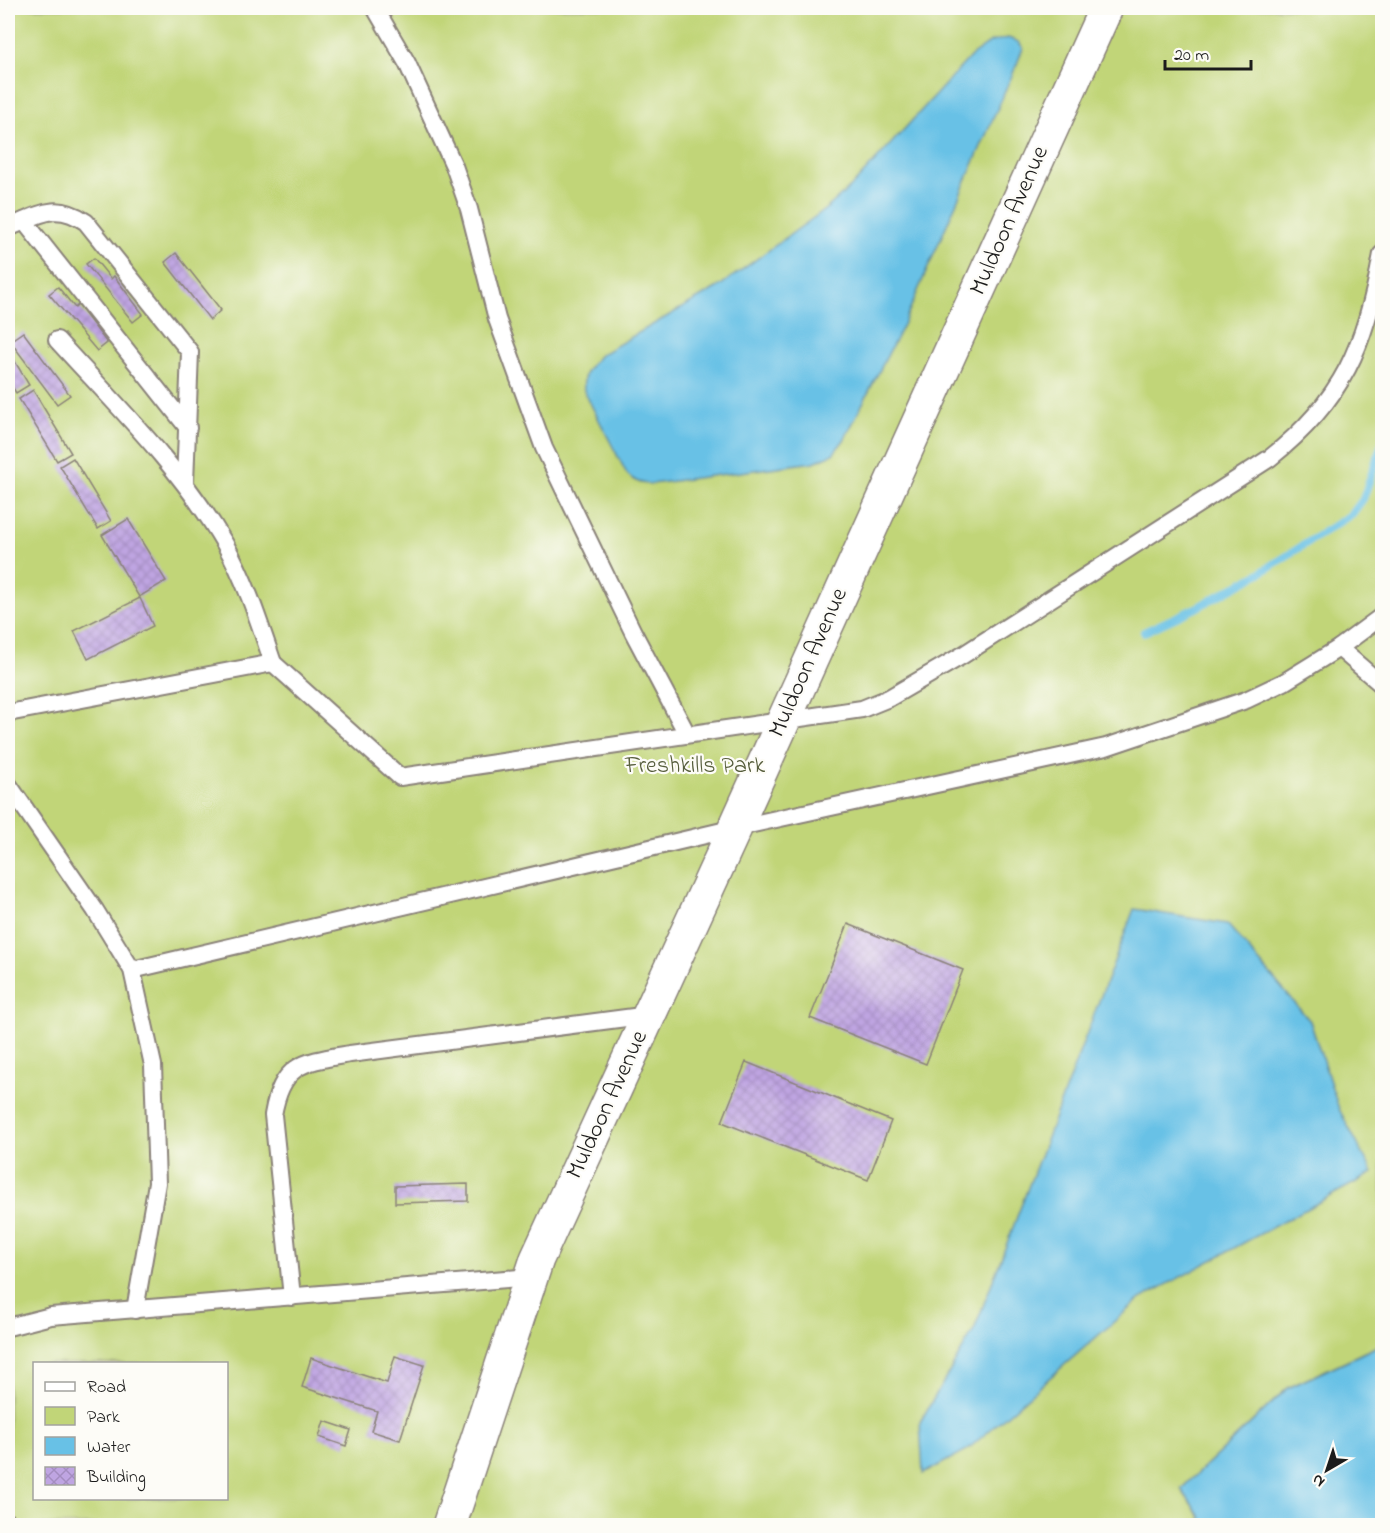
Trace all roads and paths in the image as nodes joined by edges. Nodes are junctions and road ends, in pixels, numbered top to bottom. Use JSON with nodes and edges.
{"nodes":[{"id":1,"x":375,"y":8,"type":"edge"},
{"id":2,"x":1106,"y":8,"type":"edge"},
{"id":3,"x":24,"y":221,"type":"junction"},
{"id":4,"x":8,"y":228,"type":"edge"},
{"id":5,"x":1383,"y":254,"type":"edge"},
{"id":6,"x":57,"y":340,"type":"dead end"},
{"id":7,"x":188,"y":428,"type":"junction"},
{"id":8,"x":185,"y":483,"type":"junction"},
{"id":9,"x":1383,"y":616,"type":"edge"},
{"id":10,"x":1339,"y":648,"type":"junction"},
{"id":11,"x":273,"y":663,"type":"junction"},
{"id":12,"x":1383,"y":685,"type":"edge"},
{"id":13,"x":8,"y":713,"type":"edge"},
{"id":14,"x":784,"y":720,"type":"junction"},
{"id":15,"x":687,"y":734,"type":"junction"},
{"id":16,"x":8,"y":784,"type":"edge"},
{"id":17,"x":735,"y":828,"type":"junction"},
{"id":18,"x":132,"y":970,"type":"junction"},
{"id":19,"x":649,"y":1016,"type":"junction"},
{"id":20,"x":531,"y":1277,"type":"junction"},
{"id":21,"x":292,"y":1297,"type":"junction"},
{"id":22,"x":135,"y":1310,"type":"junction"},
{"id":23,"x":8,"y":1327,"type":"edge"},
{"id":24,"x":449,"y":1526,"type":"edge"}],
"edges":[{"from":1,"to":15,"type":"lane"},
{"from":2,"to":14,"type":"street","name":"Muldoon Avenue"},
{"from":3,"to":4,"type":"lane"},
{"from":3,"to":7,"type":"lane"},
{"from":3,"to":7,"type":"lane"},
{"from":5,"to":14,"type":"lane"},
{"from":6,"to":8,"type":"lane"},
{"from":7,"to":8,"type":"lane"},
{"from":8,"to":11,"type":"lane"},
{"from":9,"to":10,"type":"lane"},
{"from":10,"to":12,"type":"lane"},
{"from":10,"to":17,"type":"lane"},
{"from":11,"to":13,"type":"lane"},
{"from":11,"to":15,"type":"lane"},
{"from":14,"to":15,"type":"lane"},
{"from":14,"to":17,"type":"street","name":"Muldoon Avenue"},
{"from":16,"to":18,"type":"lane"},
{"from":17,"to":18,"type":"lane"},
{"from":17,"to":19,"type":"street","name":"Muldoon Avenue"},
{"from":18,"to":22,"type":"lane"},
{"from":19,"to":20,"type":"street","name":"Muldoon Avenue"},
{"from":19,"to":21,"type":"lane"},
{"from":20,"to":21,"type":"lane"},
{"from":20,"to":24,"type":"street","name":"Muldoon Avenue"},
{"from":21,"to":22,"type":"lane"},
{"from":22,"to":23,"type":"lane"}]}
